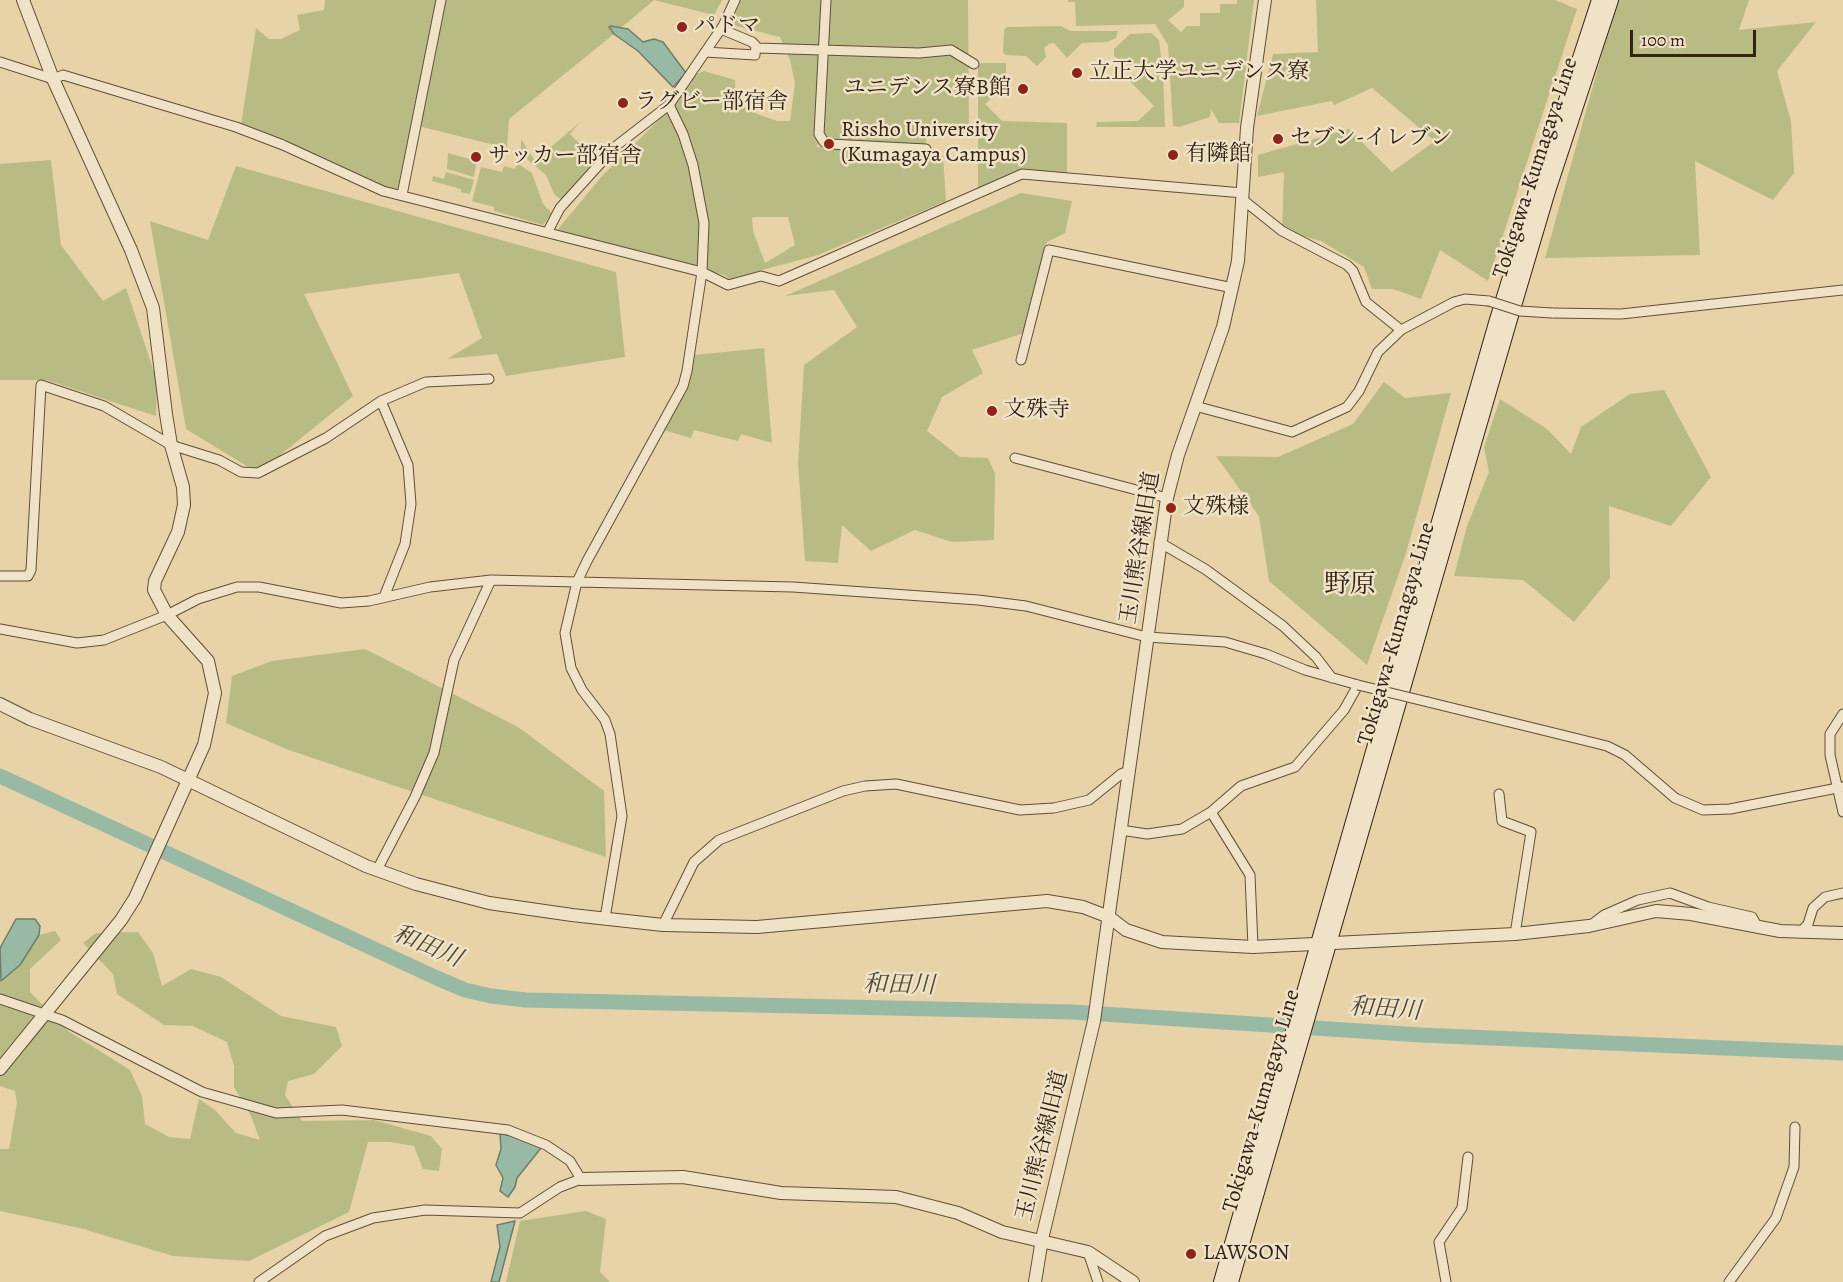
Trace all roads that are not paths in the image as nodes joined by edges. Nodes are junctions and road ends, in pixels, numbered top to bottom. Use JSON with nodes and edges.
{"nodes":[{"id":1,"x":23,"y":0,"type":"edge"},
{"id":2,"x":441,"y":0,"type":"edge"},
{"id":3,"x":735,"y":0,"type":"edge"},
{"id":4,"x":825,"y":0,"type":"edge"},
{"id":5,"x":1265,"y":0,"type":"edge"},
{"id":6,"x":1599,"y":0,"type":"edge"},
{"id":7,"x":1611,"y":0,"type":"edge"},
{"id":8,"x":721,"y":29,"type":"junction"},
{"id":9,"x":757,"y":48,"type":"junction"},
{"id":10,"x":705,"y":52,"type":"junction"},
{"id":11,"x":823,"y":52,"type":"junction"},
{"id":12,"x":0,"y":62,"type":"edge"},
{"id":13,"x":974,"y":64,"type":"dead end"},
{"id":14,"x":53,"y":79,"type":"junction"},
{"id":15,"x":669,"y":105,"type":"junction"},
{"id":16,"x":926,"y":149,"type":"dead end"},
{"id":17,"x":402,"y":195,"type":"junction"},
{"id":18,"x":1243,"y":196,"type":"junction"},
{"id":19,"x":548,"y":231,"type":"junction"},
{"id":20,"x":702,"y":272,"type":"junction"},
{"id":21,"x":1233,"y":288,"type":"junction"},
{"id":22,"x":1843,"y":290,"type":"edge"},
{"id":23,"x":1401,"y":330,"type":"junction"},
{"id":24,"x":1021,"y":360,"type":"dead end"},
{"id":25,"x":489,"y":379,"type":"dead end"},
{"id":26,"x":381,"y":401,"type":"junction"},
{"id":27,"x":1195,"y":406,"type":"junction"},
{"id":28,"x":171,"y":445,"type":"junction"},
{"id":29,"x":1015,"y":458,"type":"dead end"},
{"id":30,"x":1167,"y":498,"type":"junction"},
{"id":31,"x":1159,"y":542,"type":"junction"},
{"id":32,"x":0,"y":576,"type":"edge"},
{"id":33,"x":491,"y":580,"type":"junction"},
{"id":34,"x":577,"y":582,"type":"junction"},
{"id":35,"x":384,"y":597,"type":"junction"},
{"id":36,"x":167,"y":615,"type":"junction"},
{"id":37,"x":0,"y":628,"type":"edge"},
{"id":38,"x":1147,"y":637,"type":"junction"},
{"id":39,"x":1332,"y":678,"type":"junction"},
{"id":40,"x":1359,"y":685,"type":"junction"},
{"id":41,"x":0,"y":704,"type":"edge"},
{"id":42,"x":1843,"y":714,"type":"edge"},
{"id":43,"x":1129,"y":771,"type":"junction"},
{"id":44,"x":189,"y":781,"type":"junction"},
{"id":45,"x":1840,"y":787,"type":"edge"},
{"id":46,"x":1499,"y":794,"type":"dead end"},
{"id":47,"x":1211,"y":812,"type":"junction"},
{"id":48,"x":1843,"y":812,"type":"edge"},
{"id":49,"x":1121,"y":830,"type":"junction"},
{"id":50,"x":376,"y":870,"type":"junction"},
{"id":51,"x":1843,"y":893,"type":"edge"},
{"id":52,"x":1109,"y":917,"type":"junction"},
{"id":53,"x":605,"y":918,"type":"junction"},
{"id":54,"x":663,"y":925,"type":"junction"},
{"id":55,"x":1589,"y":926,"type":"junction"},
{"id":56,"x":1758,"y":928,"type":"junction"},
{"id":57,"x":1800,"y":933,"type":"junction"},
{"id":58,"x":1843,"y":933,"type":"edge"},
{"id":59,"x":1515,"y":934,"type":"junction"},
{"id":60,"x":1323,"y":945,"type":"junction"},
{"id":61,"x":1253,"y":947,"type":"junction"},
{"id":62,"x":0,"y":999,"type":"edge"},
{"id":63,"x":43,"y":1014,"type":"junction"},
{"id":64,"x":1291,"y":1059,"type":"junction"},
{"id":65,"x":0,"y":1070,"type":"edge"},
{"id":66,"x":1795,"y":1127,"type":"dead end"},
{"id":67,"x":1468,"y":1157,"type":"dead end"},
{"id":68,"x":581,"y":1179,"type":"junction"},
{"id":69,"x":1042,"y":1239,"type":"junction"},
{"id":70,"x":1088,"y":1252,"type":"junction"},
{"id":71,"x":259,"y":1282,"type":"edge"},
{"id":72,"x":1035,"y":1282,"type":"edge"},
{"id":73,"x":1098,"y":1282,"type":"edge"},
{"id":74,"x":1133,"y":1282,"type":"edge"},
{"id":75,"x":1221,"y":1282,"type":"edge"},
{"id":76,"x":1231,"y":1282,"type":"edge"},
{"id":77,"x":1446,"y":1282,"type":"edge"},
{"id":78,"x":1729,"y":1282,"type":"edge"}],
"edges":[{"from":1,"to":14,"type":"street"},
{"from":2,"to":17,"type":"street"},
{"from":3,"to":8,"type":"street"},
{"from":4,"to":11,"type":"street"},
{"from":5,"to":18,"type":"street","name":"玉川熊谷線旧道"},
{"from":6,"to":60,"type":"main road","name":"Tokigawa-Kumagaya Line"},
{"from":7,"to":60,"type":"main road","name":"Tokigawa-Kumagaya Line"},
{"from":8,"to":9,"type":"street"},
{"from":8,"to":10,"type":"street"},
{"from":9,"to":10,"type":"street"},
{"from":9,"to":11,"type":"street"},
{"from":10,"to":15,"type":"street"},
{"from":11,"to":13,"type":"street"},
{"from":11,"to":16,"type":"street"},
{"from":12,"to":14,"type":"street"},
{"from":14,"to":17,"type":"street"},
{"from":14,"to":28,"type":"street"},
{"from":15,"to":19,"type":"street"},
{"from":15,"to":20,"type":"street"},
{"from":17,"to":19,"type":"street"},
{"from":18,"to":20,"type":"street"},
{"from":18,"to":21,"type":"street","name":"玉川熊谷線旧道"},
{"from":18,"to":23,"type":"street"},
{"from":19,"to":20,"type":"street"},
{"from":20,"to":34,"type":"street"},
{"from":21,"to":24,"type":"street"},
{"from":21,"to":27,"type":"street","name":"玉川熊谷線旧道"},
{"from":22,"to":23,"type":"street","bridge":true},
{"from":23,"to":27,"type":"street"},
{"from":25,"to":26,"type":"street"},
{"from":26,"to":28,"type":"street"},
{"from":26,"to":35,"type":"street"},
{"from":27,"to":30,"type":"street","name":"玉川熊谷線旧道"},
{"from":28,"to":32,"type":"street"},
{"from":28,"to":36,"type":"street"},
{"from":29,"to":30,"type":"street"},
{"from":30,"to":31,"type":"street","name":"玉川熊谷線旧道"},
{"from":31,"to":38,"type":"street","name":"玉川熊谷線旧道"},
{"from":31,"to":39,"type":"street"},
{"from":33,"to":34,"type":"street"},
{"from":33,"to":35,"type":"street"},
{"from":33,"to":50,"type":"street"},
{"from":34,"to":38,"type":"street"},
{"from":34,"to":53,"type":"street"},
{"from":35,"to":36,"type":"street"},
{"from":36,"to":37,"type":"street"},
{"from":36,"to":44,"type":"street"},
{"from":38,"to":39,"type":"street"},
{"from":38,"to":43,"type":"street","name":"玉川熊谷線旧道"},
{"from":39,"to":40,"type":"street"},
{"from":40,"to":45,"type":"street","bridge":true},
{"from":40,"to":47,"type":"street"},
{"from":41,"to":44,"type":"street"},
{"from":42,"to":45,"type":"street"},
{"from":43,"to":49,"type":"street","name":"玉川熊谷線旧道"},
{"from":43,"to":54,"type":"street"},
{"from":44,"to":50,"type":"street"},
{"from":44,"to":63,"type":"street"},
{"from":45,"to":48,"type":"street"},
{"from":46,"to":59,"type":"street"},
{"from":47,"to":49,"type":"street"},
{"from":47,"to":61,"type":"street"},
{"from":49,"to":52,"type":"street","name":"玉川熊谷線旧道"},
{"from":50,"to":53,"type":"street"},
{"from":51,"to":57,"type":"street"},
{"from":52,"to":54,"type":"street"},
{"from":52,"to":61,"type":"street"},
{"from":52,"to":69,"type":"street","name":"玉川熊谷線旧道"},
{"from":53,"to":54,"type":"street"},
{"from":55,"to":56,"type":"street"},
{"from":55,"to":56,"type":"street"},
{"from":55,"to":59,"type":"street"},
{"from":56,"to":57,"type":"street"},
{"from":57,"to":58,"type":"street"},
{"from":59,"to":60,"type":"street"},
{"from":60,"to":61,"type":"street"},
{"from":60,"to":64,"type":"main road","name":"Tokigawa-Kumagaya Line"},
{"from":62,"to":63,"type":"street"},
{"from":63,"to":65,"type":"street"},
{"from":63,"to":68,"type":"street"},
{"from":64,"to":75,"type":"main road","name":"Tokigawa-Kumagaya Line"},
{"from":64,"to":76,"type":"main road","name":"Tokigawa-Kumagaya Line"},
{"from":66,"to":78,"type":"street"},
{"from":67,"to":77,"type":"street"},
{"from":68,"to":69,"type":"street"},
{"from":68,"to":71,"type":"street"},
{"from":69,"to":70,"type":"street"},
{"from":69,"to":72,"type":"street","name":"玉川熊谷線旧道"},
{"from":70,"to":73,"type":"street"},
{"from":70,"to":74,"type":"street"}]}
